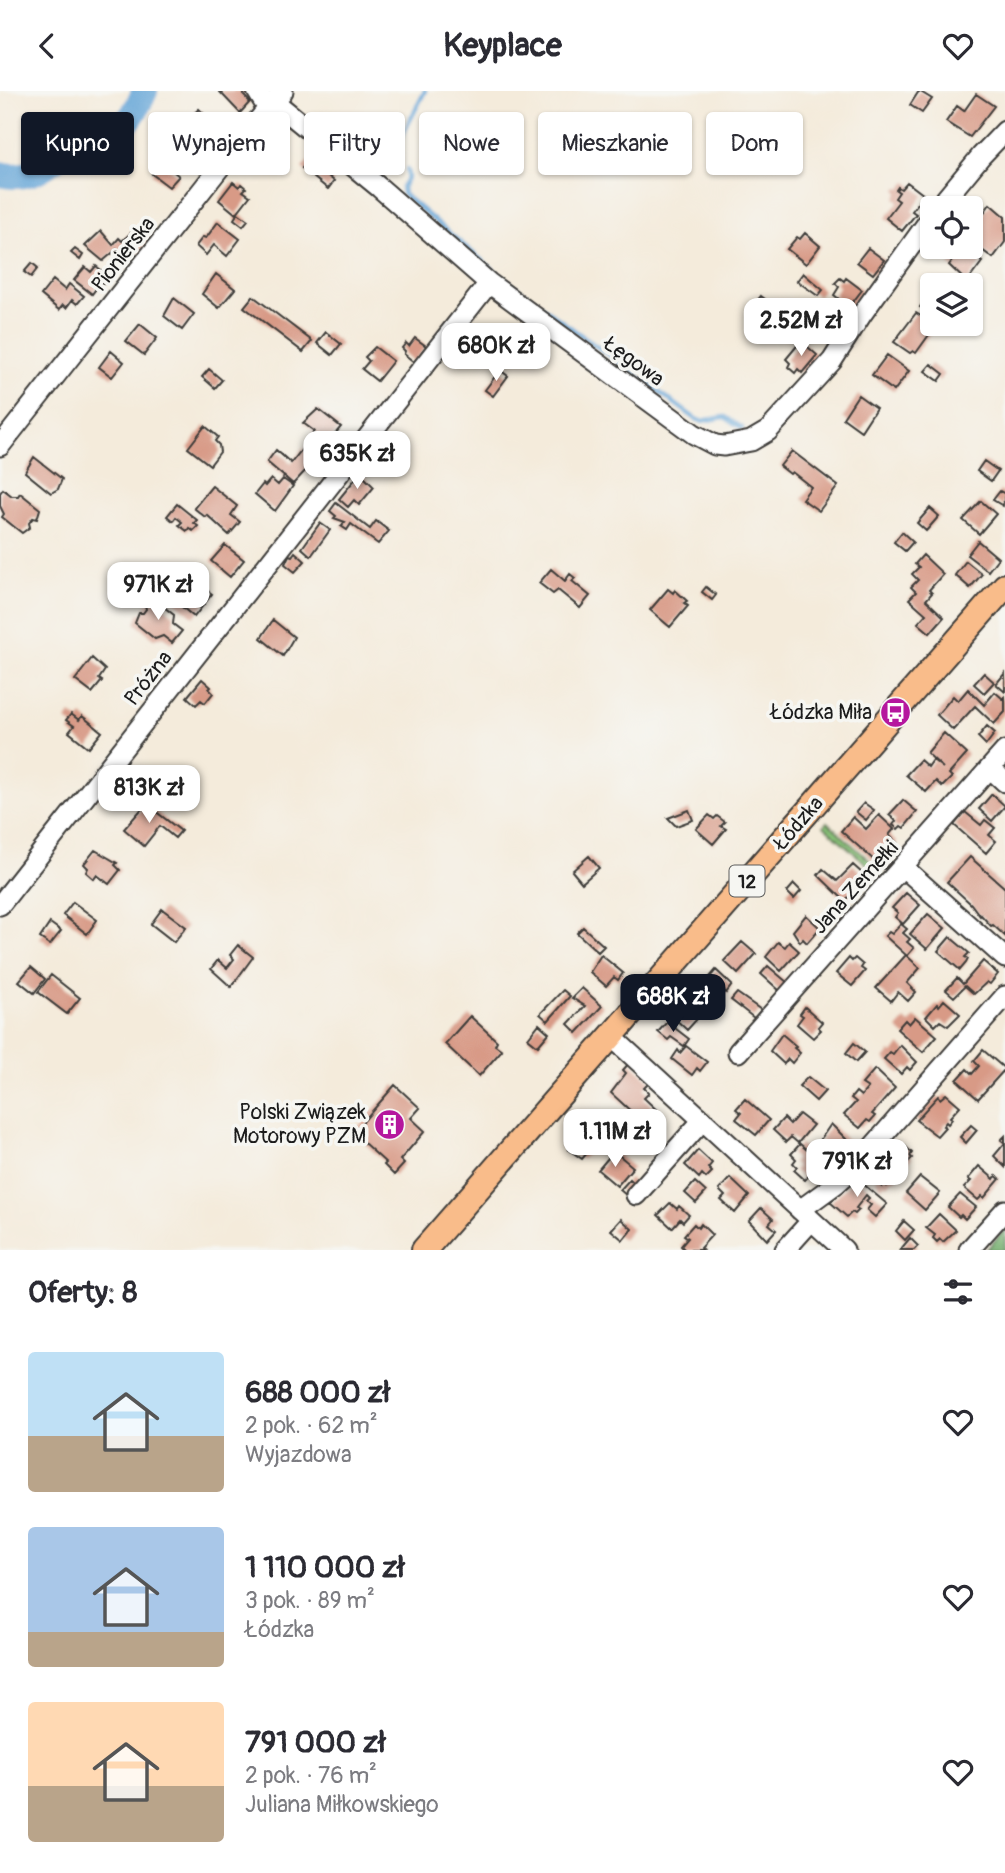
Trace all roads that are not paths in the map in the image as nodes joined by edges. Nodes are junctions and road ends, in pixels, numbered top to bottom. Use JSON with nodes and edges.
{"nodes":[{"id":1,"x":257,"y":91,"type":"edge"},
{"id":2,"x":275,"y":101,"type":"edge"},
{"id":3,"x":1005,"y":131,"type":"edge"},
{"id":4,"x":948,"y":196,"type":"edge"},
{"id":5,"x":920,"y":233,"type":"edge"},
{"id":6,"x":489,"y":283,"type":"junction"},
{"id":7,"x":0,"y":446,"type":"edge"},
{"id":8,"x":1005,"y":586,"type":"edge"},
{"id":9,"x":1005,"y":751,"type":"edge"},
{"id":10,"x":990,"y":768,"type":"junction"},
{"id":11,"x":1005,"y":782,"type":"edge"},
{"id":12,"x":903,"y":867,"type":"junction"},
{"id":13,"x":0,"y":905,"type":"edge"},
{"id":14,"x":1005,"y":958,"type":"edge"},
{"id":15,"x":1005,"y":996,"type":"edge"},
{"id":16,"x":611,"y":1036,"type":"junction"},
{"id":17,"x":738,"y":1052,"type":"dead end"},
{"id":18,"x":702,"y":1121,"type":"junction"},
{"id":19,"x":636,"y":1195,"type":"dead end"},
{"id":20,"x":1005,"y":1210,"type":"edge"},
{"id":21,"x":806,"y":1216,"type":"junction"},
{"id":22,"x":424,"y":1250,"type":"edge"},
{"id":23,"x":785,"y":1250,"type":"edge"},
{"id":24,"x":844,"y":1250,"type":"edge"},
{"id":25,"x":970,"y":1250,"type":"edge"}],
"edges":[{"from":1,"to":2,"type":"street","name":"Łęgowa"},
{"from":2,"to":6,"type":"street","name":"Łęgowa"},
{"from":2,"to":7,"type":"street","name":"Pionierska"},
{"from":3,"to":4,"type":"street"},
{"from":5,"to":6,"type":"street","name":"Łęgowa"},
{"from":6,"to":13,"type":"street","name":"Próżna"},
{"from":8,"to":16,"type":"main road","name":"Łódzka","number":"12"},
{"from":9,"to":10,"type":"street","name":"Jana Zemełki"},
{"from":10,"to":11,"type":"street"},
{"from":10,"to":12,"type":"street","name":"Jana Zemełki"},
{"from":12,"to":14,"type":"street"},
{"from":12,"to":17,"type":"street","name":"Jana Zemełki"},
{"from":15,"to":21,"type":"street"},
{"from":16,"to":18,"type":"street"},
{"from":16,"to":22,"type":"main road","name":"Łódzka","number":"12"},
{"from":18,"to":19,"type":"street"},
{"from":18,"to":21,"type":"street"},
{"from":20,"to":25,"type":"street"},
{"from":21,"to":23,"type":"street"},
{"from":21,"to":24,"type":"street"}]}
